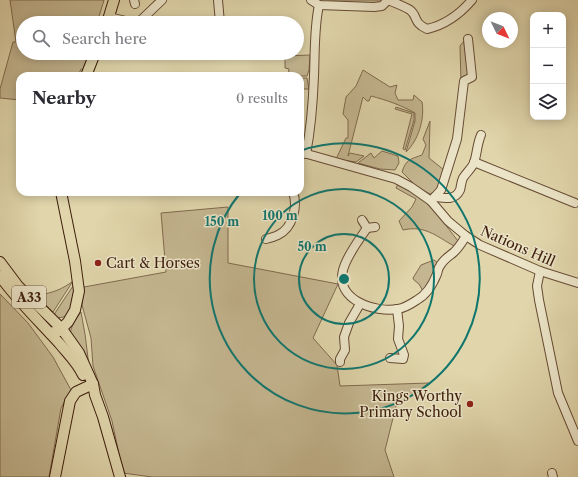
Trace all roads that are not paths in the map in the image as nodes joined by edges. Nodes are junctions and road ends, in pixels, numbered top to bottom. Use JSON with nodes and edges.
{"nodes":[{"id":1,"x":114,"y":0,"type":"edge"},
{"id":2,"x":162,"y":0,"type":"edge"},
{"id":3,"x":218,"y":0,"type":"edge"},
{"id":4,"x":311,"y":0,"type":"edge"},
{"id":5,"x":388,"y":0,"type":"edge"},
{"id":6,"x":472,"y":0,"type":"edge"},
{"id":7,"x":319,"y":5,"type":"junction"},
{"id":8,"x":109,"y":16,"type":"edge"},
{"id":9,"x":145,"y":16,"type":"edge"},
{"id":10,"x":219,"y":16,"type":"edge"},
{"id":11,"x":468,"y":39,"type":"dead end"},
{"id":12,"x":93,"y":60,"type":"edge"},
{"id":13,"x":88,"y":72,"type":"edge"},
{"id":14,"x":481,"y":135,"type":"dead end"},
{"id":15,"x":304,"y":150,"type":"edge"},
{"id":16,"x":304,"y":153,"type":"edge"},
{"id":17,"x":474,"y":162,"type":"junction"},
{"id":18,"x":63,"y":196,"type":"edge"},
{"id":19,"x":294,"y":196,"type":"edge"},
{"id":20,"x":433,"y":199,"type":"junction"},
{"id":21,"x":575,"y":203,"type":"dead end"},
{"id":22,"x":362,"y":220,"type":"dead end"},
{"id":23,"x":280,"y":235,"type":"junction"},
{"id":24,"x":466,"y":236,"type":"junction"},
{"id":25,"x":266,"y":239,"type":"dead end"},
{"id":26,"x":286,"y":242,"type":"dead end"},
{"id":27,"x":0,"y":262,"type":"edge"},
{"id":28,"x":540,"y":271,"type":"junction"},
{"id":29,"x":0,"y":276,"type":"edge"},
{"id":30,"x":578,"y":283,"type":"edge"},
{"id":31,"x":360,"y":304,"type":"junction"},
{"id":32,"x":397,"y":309,"type":"junction"},
{"id":33,"x":62,"y":329,"type":"junction"},
{"id":34,"x":50,"y":332,"type":"junction"},
{"id":35,"x":70,"y":355,"type":"junction"},
{"id":36,"x":390,"y":358,"type":"dead end"},
{"id":37,"x":340,"y":362,"type":"dead end"},
{"id":38,"x":91,"y":385,"type":"junction"},
{"id":39,"x":578,"y":441,"type":"edge"},
{"id":40,"x":55,"y":477,"type":"edge"},
{"id":41,"x":120,"y":477,"type":"edge"}],
"edges":[{"from":1,"to":8,"type":"main road"},
{"from":2,"to":9,"type":"street"},
{"from":3,"to":10,"type":"street"},
{"from":4,"to":7,"type":"street"},
{"from":5,"to":6,"type":"street"},
{"from":5,"to":7,"type":"street"},
{"from":7,"to":15,"type":"street"},
{"from":11,"to":20,"type":"street"},
{"from":12,"to":13,"type":"main road"},
{"from":14,"to":17,"type":"street"},
{"from":16,"to":20,"type":"street","name":"Nations Hill"},
{"from":17,"to":20,"type":"street"},
{"from":17,"to":21,"type":"street"},
{"from":18,"to":33,"type":"main road"},
{"from":19,"to":23,"type":"street"},
{"from":20,"to":24,"type":"street","name":"Nations Hill"},
{"from":22,"to":31,"type":"street"},
{"from":23,"to":25,"type":"street"},
{"from":23,"to":26,"type":"street"},
{"from":24,"to":28,"type":"street","name":"Nations Hill"},
{"from":24,"to":32,"type":"street"},
{"from":27,"to":33,"type":"main road","number":"A33"},
{"from":28,"to":30,"type":"street","name":"Nations Hill"},
{"from":28,"to":39,"type":"street"},
{"from":29,"to":34,"type":"main road","number":"A33"},
{"from":31,"to":32,"type":"street"},
{"from":31,"to":37,"type":"street"},
{"from":32,"to":36,"type":"street"},
{"from":33,"to":34,"type":"main road"},
{"from":33,"to":35,"type":"main road"},
{"from":33,"to":38,"type":"main road","number":"A33"},
{"from":34,"to":35,"type":"main road","number":"A33"},
{"from":35,"to":38,"type":"main road","number":"A33"},
{"from":38,"to":40,"type":"main road"},
{"from":38,"to":41,"type":"main road","number":"A33"}]}
